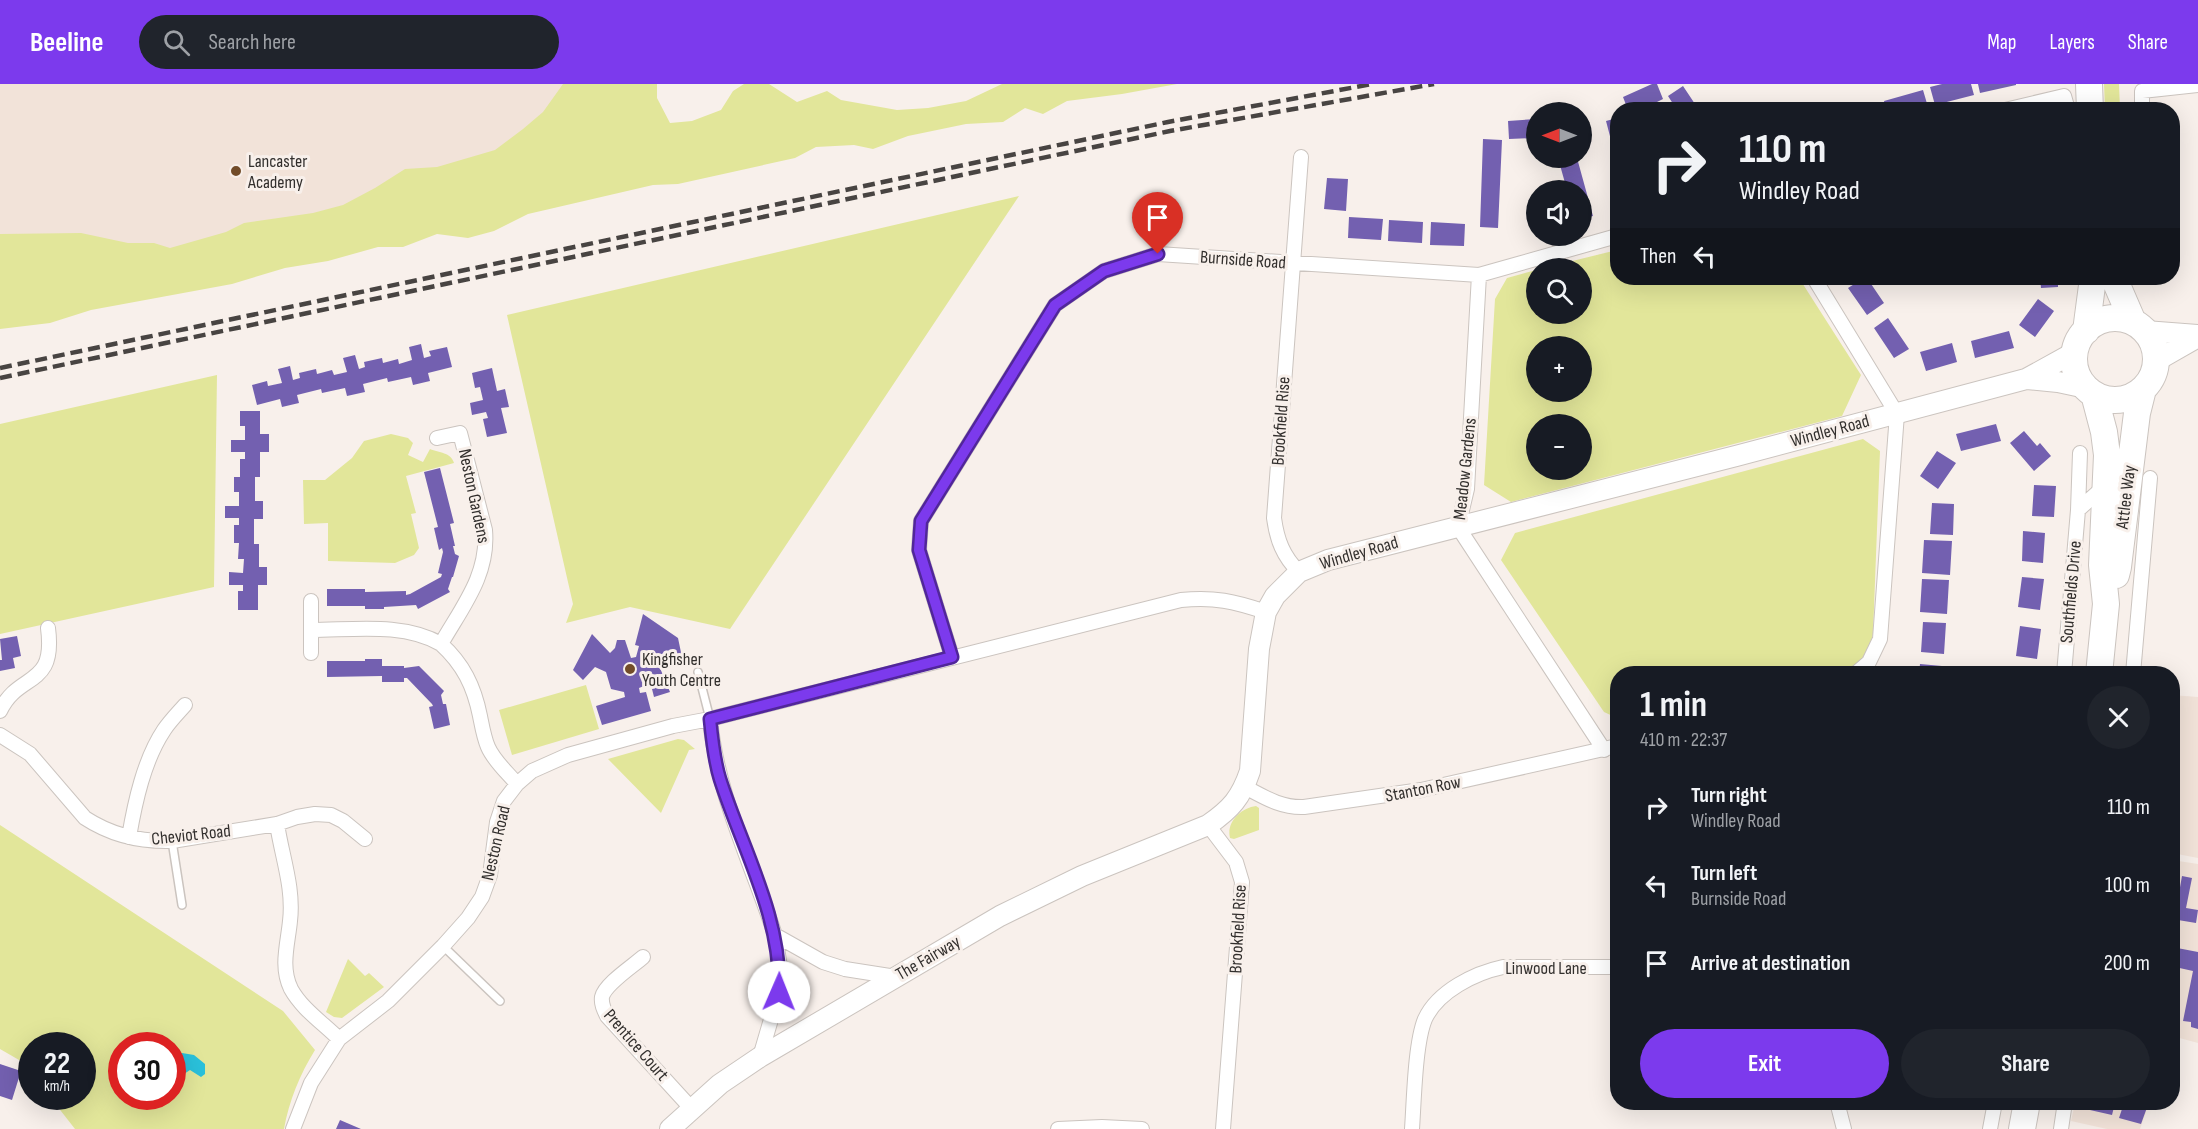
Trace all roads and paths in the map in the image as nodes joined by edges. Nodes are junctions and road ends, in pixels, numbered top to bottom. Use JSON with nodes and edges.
{"nodes":[{"id":1,"x":2088,"y":84,"type":"edge"},
{"id":2,"x":2198,"y":86,"type":"edge"},
{"id":3,"x":2039,"y":102,"type":"edge"},
{"id":4,"x":2066,"y":102,"type":"edge"},
{"id":5,"x":2089,"y":102,"type":"edge"},
{"id":6,"x":2142,"y":102,"type":"edge"},
{"id":7,"x":1301,"y":156,"type":"dead end"},
{"id":8,"x":1610,"y":238,"type":"edge"},
{"id":9,"x":1293,"y":264,"type":"junction"},
{"id":10,"x":1479,"y":275,"type":"junction"},
{"id":11,"x":1818,"y":285,"type":"edge"},
{"id":12,"x":2092,"y":285,"type":"edge"},
{"id":13,"x":2118,"y":285,"type":"edge"},
{"id":14,"x":2139,"y":327,"type":"junction"},
{"id":15,"x":2198,"y":336,"type":"edge"},
{"id":16,"x":2080,"y":341,"type":"junction"},
{"id":17,"x":2156,"y":361,"type":"junction"},
{"id":18,"x":2026,"y":379,"type":"junction"},
{"id":19,"x":2143,"y":389,"type":"junction"},
{"id":20,"x":2090,"y":391,"type":"junction"},
{"id":21,"x":1897,"y":414,"type":"junction"},
{"id":22,"x":437,"y":438,"type":"dead end"},
{"id":23,"x":2080,"y":453,"type":"dead end"},
{"id":24,"x":2150,"y":477,"type":"dead end"},
{"id":25,"x":2116,"y":490,"type":"junction"},
{"id":26,"x":2078,"y":510,"type":"junction"},
{"id":27,"x":2145,"y":518,"type":"junction"},
{"id":28,"x":1458,"y":527,"type":"junction"},
{"id":29,"x":1299,"y":572,"type":"junction"},
{"id":30,"x":311,"y":601,"type":"dead end"},
{"id":31,"x":1266,"y":612,"type":"junction"},
{"id":32,"x":48,"y":628,"type":"dead end"},
{"id":33,"x":311,"y":630,"type":"junction"},
{"id":34,"x":441,"y":644,"type":"junction"},
{"id":35,"x":311,"y":654,"type":"dead end"},
{"id":36,"x":952,"y":657,"type":"junction"},
{"id":37,"x":1864,"y":666,"type":"edge"},
{"id":38,"x":2065,"y":666,"type":"edge"},
{"id":39,"x":2100,"y":666,"type":"edge"},
{"id":40,"x":2134,"y":666,"type":"edge"},
{"id":41,"x":698,"y":672,"type":"dead end"},
{"id":42,"x":185,"y":705,"type":"dead end"},
{"id":43,"x":0,"y":711,"type":"edge"},
{"id":44,"x":710,"y":719,"type":"junction"},
{"id":45,"x":0,"y":735,"type":"edge"},
{"id":46,"x":1610,"y":747,"type":"edge"},
{"id":47,"x":1610,"y":748,"type":"edge"},
{"id":48,"x":517,"y":784,"type":"junction"},
{"id":49,"x":1245,"y":787,"type":"junction"},
{"id":50,"x":277,"y":824,"type":"junction"},
{"id":51,"x":1208,"y":825,"type":"junction"},
{"id":52,"x":129,"y":837,"type":"junction"},
{"id":53,"x":365,"y":839,"type":"dead end"},
{"id":54,"x":172,"y":841,"type":"junction"},
{"id":55,"x":182,"y":905,"type":"dead end"},
{"id":56,"x":775,"y":935,"type":"junction"},
{"id":57,"x":443,"y":946,"type":"junction"},
{"id":58,"x":643,"y":957,"type":"dead end"},
{"id":59,"x":1610,"y":968,"type":"edge"},
{"id":60,"x":896,"y":977,"type":"junction"},
{"id":61,"x":500,"y":1001,"type":"dead end"},
{"id":62,"x":339,"y":1040,"type":"junction"},
{"id":63,"x":760,"y":1057,"type":"junction"},
{"id":64,"x":691,"y":1108,"type":"junction"},
{"id":65,"x":1839,"y":1110,"type":"edge"},
{"id":66,"x":1994,"y":1110,"type":"edge"},
{"id":67,"x":2026,"y":1110,"type":"edge"},
{"id":68,"x":2065,"y":1110,"type":"edge"},
{"id":69,"x":293,"y":1129,"type":"edge"},
{"id":70,"x":670,"y":1129,"type":"edge"},
{"id":71,"x":1059,"y":1129,"type":"edge"},
{"id":72,"x":1142,"y":1129,"type":"edge"},
{"id":73,"x":1223,"y":1129,"type":"edge"},
{"id":74,"x":1412,"y":1129,"type":"edge"},
{"id":75,"x":1844,"y":1129,"type":"edge"},
{"id":76,"x":1990,"y":1129,"type":"edge"},
{"id":77,"x":2022,"y":1129,"type":"edge"},
{"id":78,"x":2061,"y":1129,"type":"edge"}],
"edges":[{"from":1,"to":5,"type":"highway"},
{"from":2,"to":6,"type":"street"},
{"from":3,"to":4,"type":"street"},
{"from":7,"to":9,"type":"street","name":"Brookfield Rise"},
{"from":8,"to":10,"type":"street"},
{"from":9,"to":10,"type":"street","name":"Burnside Road"},
{"from":9,"to":29,"type":"street","name":"Brookfield Rise"},
{"from":9,"to":36,"type":"street","name":"Burnside Road"},
{"from":10,"to":28,"type":"street","name":"Meadow Gardens"},
{"from":11,"to":21,"type":"street"},
{"from":12,"to":16,"type":"highway"},
{"from":13,"to":14,"type":"highway"},
{"from":14,"to":15,"type":"street"},
{"from":14,"to":16,"type":"highway"},
{"from":14,"to":17,"type":"highway"},
{"from":15,"to":17,"type":"street"},
{"from":16,"to":18,"type":"street","name":"Windley Road"},
{"from":16,"to":20,"type":"highway"},
{"from":17,"to":19,"type":"highway"},
{"from":18,"to":20,"type":"street","name":"Windley Road"},
{"from":18,"to":21,"type":"street","name":"Windley Road"},
{"from":19,"to":20,"type":"highway"},
{"from":19,"to":25,"type":"highway","name":"Attlee Way"},
{"from":20,"to":25,"type":"highway","name":"Attlee Way"},
{"from":21,"to":28,"type":"street","name":"Windley Road"},
{"from":21,"to":37,"type":"street"},
{"from":22,"to":34,"type":"street","name":"Neston Gardens"},
{"from":23,"to":26,"type":"street","name":"Southfields Drive"},
{"from":24,"to":27,"type":"street"},
{"from":25,"to":26,"type":"street"},
{"from":25,"to":27,"type":"street"},
{"from":25,"to":39,"type":"highway","name":"Attlee Way"},
{"from":26,"to":38,"type":"street","name":"Southfields Drive"},
{"from":27,"to":40,"type":"street"},
{"from":28,"to":29,"type":"street","name":"Windley Road"},
{"from":28,"to":46,"type":"street","name":"Meadow Gardens"},
{"from":29,"to":31,"type":"street","name":"Windley Road"},
{"from":30,"to":33,"type":"street"},
{"from":31,"to":36,"type":"street"},
{"from":31,"to":49,"type":"street"},
{"from":32,"to":43,"type":"street"},
{"from":33,"to":34,"type":"street"},
{"from":33,"to":35,"type":"street"},
{"from":34,"to":48,"type":"street"},
{"from":36,"to":44,"type":"street"},
{"from":41,"to":44,"type":"lane"},
{"from":42,"to":52,"type":"street"},
{"from":44,"to":48,"type":"street","name":"Neston Road"},
{"from":44,"to":56,"type":"street"},
{"from":45,"to":52,"type":"street","name":"Cheviot Road"},
{"from":47,"to":49,"type":"street","name":"Stanton Row"},
{"from":48,"to":57,"type":"street","name":"Neston Road"},
{"from":49,"to":51,"type":"street"},
{"from":50,"to":53,"type":"street","name":"Cheviot Road"},
{"from":50,"to":54,"type":"street","name":"Cheviot Road"},
{"from":50,"to":62,"type":"street"},
{"from":51,"to":60,"type":"street","name":"The Fairway"},
{"from":51,"to":73,"type":"street","name":"Brookfield Rise"},
{"from":52,"to":54,"type":"street","name":"Cheviot Road"},
{"from":54,"to":55,"type":"lane"},
{"from":56,"to":60,"type":"street"},
{"from":56,"to":63,"type":"street"},
{"from":57,"to":61,"type":"lane"},
{"from":57,"to":62,"type":"street","name":"Neston Road"},
{"from":58,"to":64,"type":"street","name":"Prentice Court"},
{"from":59,"to":74,"type":"street","name":"Linwood Lane"},
{"from":60,"to":63,"type":"street","name":"The Fairway"},
{"from":62,"to":69,"type":"street","name":"Neston Road"},
{"from":63,"to":64,"type":"street","name":"The Fairway"},
{"from":64,"to":70,"type":"street","name":"The Fairway"},
{"from":65,"to":75,"type":"street"},
{"from":66,"to":76,"type":"street"},
{"from":67,"to":77,"type":"highway"},
{"from":68,"to":78,"type":"street"},
{"from":71,"to":72,"type":"street"}]}
